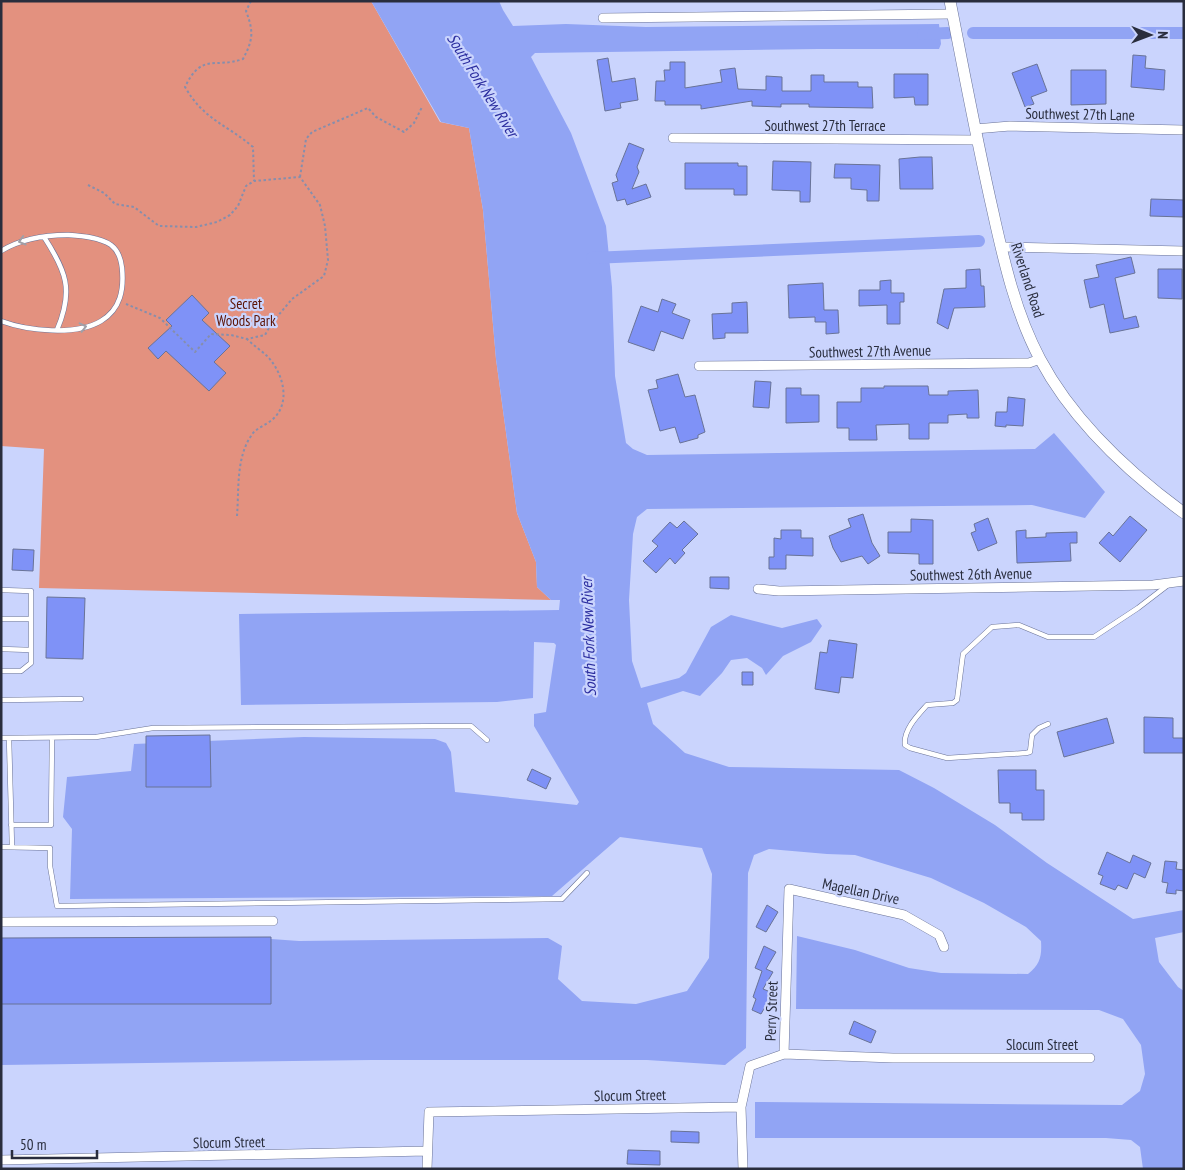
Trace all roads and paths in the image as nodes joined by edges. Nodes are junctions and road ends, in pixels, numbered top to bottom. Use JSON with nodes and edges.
{"nodes":[{"id":1,"x":251,"y":1,"type":"edge"},
{"id":2,"x":950,"y":1,"type":"edge"},
{"id":3,"x":952,"y":14,"type":"junction"},
{"id":4,"x":603,"y":18,"type":"dead end"},
{"id":5,"x":422,"y":107,"type":"dead end"},
{"id":6,"x":1184,"y":130,"type":"edge"},
{"id":7,"x":976,"y":134,"type":"junction"},
{"id":8,"x":673,"y":138,"type":"dead end"},
{"id":9,"x":300,"y":178,"type":"junction"},
{"id":10,"x":254,"y":181,"type":"junction"},
{"id":11,"x":88,"y":185,"type":"dead end"},
{"id":12,"x":44,"y":237,"type":"junction"},
{"id":13,"x":1001,"y":247,"type":"junction"},
{"id":14,"x":1,"y":250,"type":"edge"},
{"id":15,"x":1184,"y":251,"type":"edge"},
{"id":16,"x":119,"y":301,"type":"junction"},
{"id":17,"x":1,"y":321,"type":"edge"},
{"id":18,"x":57,"y":330,"type":"junction"},
{"id":19,"x":247,"y":340,"type":"junction"},
{"id":20,"x":1040,"y":359,"type":"junction"},
{"id":21,"x":699,"y":366,"type":"dead end"},
{"id":22,"x":1184,"y":513,"type":"edge"},
{"id":23,"x":237,"y":516,"type":"dead end"},
{"id":24,"x":1184,"y":581,"type":"edge"},
{"id":25,"x":1171,"y":582,"type":"junction"},
{"id":26,"x":758,"y":589,"type":"dead end"},
{"id":27,"x":1,"y":590,"type":"edge"},
{"id":28,"x":1,"y":619,"type":"edge"},
{"id":29,"x":31,"y":620,"type":"junction"},
{"id":30,"x":1,"y":649,"type":"edge"},
{"id":31,"x":31,"y":650,"type":"junction"},
{"id":32,"x":1,"y":670,"type":"edge"},
{"id":33,"x":81,"y":699,"type":"dead end"},
{"id":34,"x":1,"y":700,"type":"edge"},
{"id":35,"x":1048,"y":724,"type":"dead end"},
{"id":36,"x":1,"y":738,"type":"edge"},
{"id":37,"x":8,"y":738,"type":"junction"},
{"id":38,"x":52,"y":738,"type":"junction"},
{"id":39,"x":487,"y":740,"type":"dead end"},
{"id":40,"x":11,"y":825,"type":"junction"},
{"id":41,"x":1,"y":847,"type":"edge"},
{"id":42,"x":12,"y":847,"type":"junction"},
{"id":43,"x":587,"y":873,"type":"dead end"},
{"id":44,"x":789,"y":889,"type":"joint"},
{"id":45,"x":272,"y":921,"type":"dead end"},
{"id":46,"x":1,"y":922,"type":"edge"},
{"id":47,"x":944,"y":947,"type":"dead end"},
{"id":48,"x":784,"y":1054,"type":"junction"},
{"id":49,"x":1090,"y":1058,"type":"dead end"},
{"id":50,"x":741,"y":1106,"type":"junction"},
{"id":51,"x":428,"y":1151,"type":"junction"},
{"id":52,"x":1,"y":1160,"type":"edge"},
{"id":53,"x":426,"y":1169,"type":"edge"},
{"id":54,"x":743,"y":1169,"type":"edge"}],
"edges":[{"from":1,"to":10,"type":"path"},
{"from":2,"to":3,"type":"street","name":"Riverland Road"},
{"from":3,"to":4,"type":"street"},
{"from":3,"to":7,"type":"street","name":"Riverland Road"},
{"from":5,"to":9,"type":"path"},
{"from":6,"to":7,"type":"street","name":"Southwest 27th Lane"},
{"from":7,"to":8,"type":"street","name":"Southwest 27th Terrace"},
{"from":7,"to":13,"type":"street","name":"Riverland Road"},
{"from":9,"to":10,"type":"path"},
{"from":9,"to":19,"type":"path"},
{"from":10,"to":11,"type":"path"},
{"from":12,"to":14,"type":"lane","one_way":true},
{"from":12,"to":16,"type":"lane"},
{"from":12,"to":18,"type":"lane"},
{"from":13,"to":15,"type":"street"},
{"from":13,"to":20,"type":"street","name":"Riverland Road"},
{"from":18,"to":16,"type":"lane","one_way":true},
{"from":16,"to":19,"type":"path"},
{"from":17,"to":18,"type":"lane"},
{"from":19,"to":23,"type":"path"},
{"from":20,"to":21,"type":"street","name":"Southwest 27th Avenue"},
{"from":20,"to":22,"type":"street","name":"Riverland Road"},
{"from":24,"to":25,"type":"street","name":"Southwest 26th Avenue"},
{"from":25,"to":26,"type":"street","name":"Southwest 26th Avenue"},
{"from":25,"to":35,"type":"lane"},
{"from":27,"to":29,"type":"lane"},
{"from":28,"to":29,"type":"lane"},
{"from":29,"to":31,"type":"lane"},
{"from":30,"to":31,"type":"lane"},
{"from":31,"to":32,"type":"lane"},
{"from":33,"to":34,"type":"lane"},
{"from":36,"to":37,"type":"lane"},
{"from":37,"to":38,"type":"lane"},
{"from":37,"to":40,"type":"lane"},
{"from":38,"to":39,"type":"lane"},
{"from":38,"to":40,"type":"lane"},
{"from":40,"to":42,"type":"lane"},
{"from":41,"to":42,"type":"lane"},
{"from":42,"to":43,"type":"lane"},
{"from":44,"to":47,"type":"street","name":"Magellan Drive"},
{"from":44,"to":48,"type":"street","name":"Perry Street"},
{"from":45,"to":46,"type":"street"},
{"from":48,"to":49,"type":"street","name":"Slocum Street"},
{"from":48,"to":50,"type":"street","name":"Perry Street"},
{"from":50,"to":51,"type":"street","name":"Slocum Street"},
{"from":50,"to":54,"type":"street","name":"Perry Street"},
{"from":51,"to":52,"type":"street","name":"Slocum Street"},
{"from":51,"to":53,"type":"street"}]}
